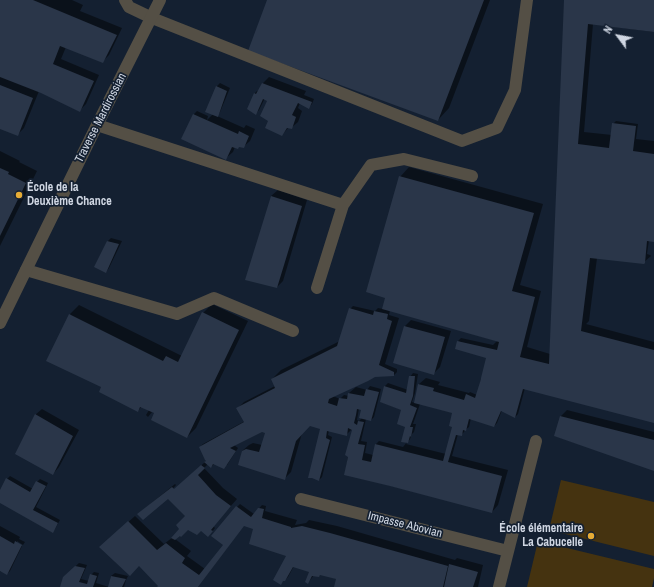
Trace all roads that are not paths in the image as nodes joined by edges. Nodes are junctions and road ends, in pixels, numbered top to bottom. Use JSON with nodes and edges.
{"nodes":[{"id":1,"x":125,"y":0,"type":"edge"},
{"id":2,"x":160,"y":0,"type":"edge"},
{"id":3,"x":528,"y":0,"type":"edge"},
{"id":4,"x":152,"y":18,"type":"junction"},
{"id":5,"x":97,"y":125,"type":"junction"},
{"id":6,"x":472,"y":176,"type":"dead end"},
{"id":7,"x":343,"y":205,"type":"junction"},
{"id":8,"x":26,"y":270,"type":"junction"},
{"id":9,"x":317,"y":288,"type":"dead end"},
{"id":10,"x":0,"y":323,"type":"edge"},
{"id":11,"x":293,"y":331,"type":"dead end"},
{"id":12,"x":536,"y":440,"type":"dead end"},
{"id":13,"x":301,"y":499,"type":"dead end"},
{"id":14,"x":508,"y":551,"type":"junction"},
{"id":15,"x":499,"y":587,"type":"edge"}],
"edges":[{"from":1,"to":4,"type":"street"},
{"from":2,"to":4,"type":"street","name":"Traverse Mardirossian"},
{"from":3,"to":4,"type":"street"},
{"from":4,"to":5,"type":"street","name":"Traverse Mardirossian"},
{"from":5,"to":7,"type":"street"},
{"from":5,"to":8,"type":"street","name":"Traverse Mardirossian"},
{"from":6,"to":7,"type":"street"},
{"from":7,"to":9,"type":"street"},
{"from":8,"to":10,"type":"street","name":"Traverse Mardirossian"},
{"from":8,"to":11,"type":"street"},
{"from":12,"to":14,"type":"street"},
{"from":13,"to":14,"type":"street","name":"Impasse Abovian"},
{"from":14,"to":15,"type":"street"}]}
